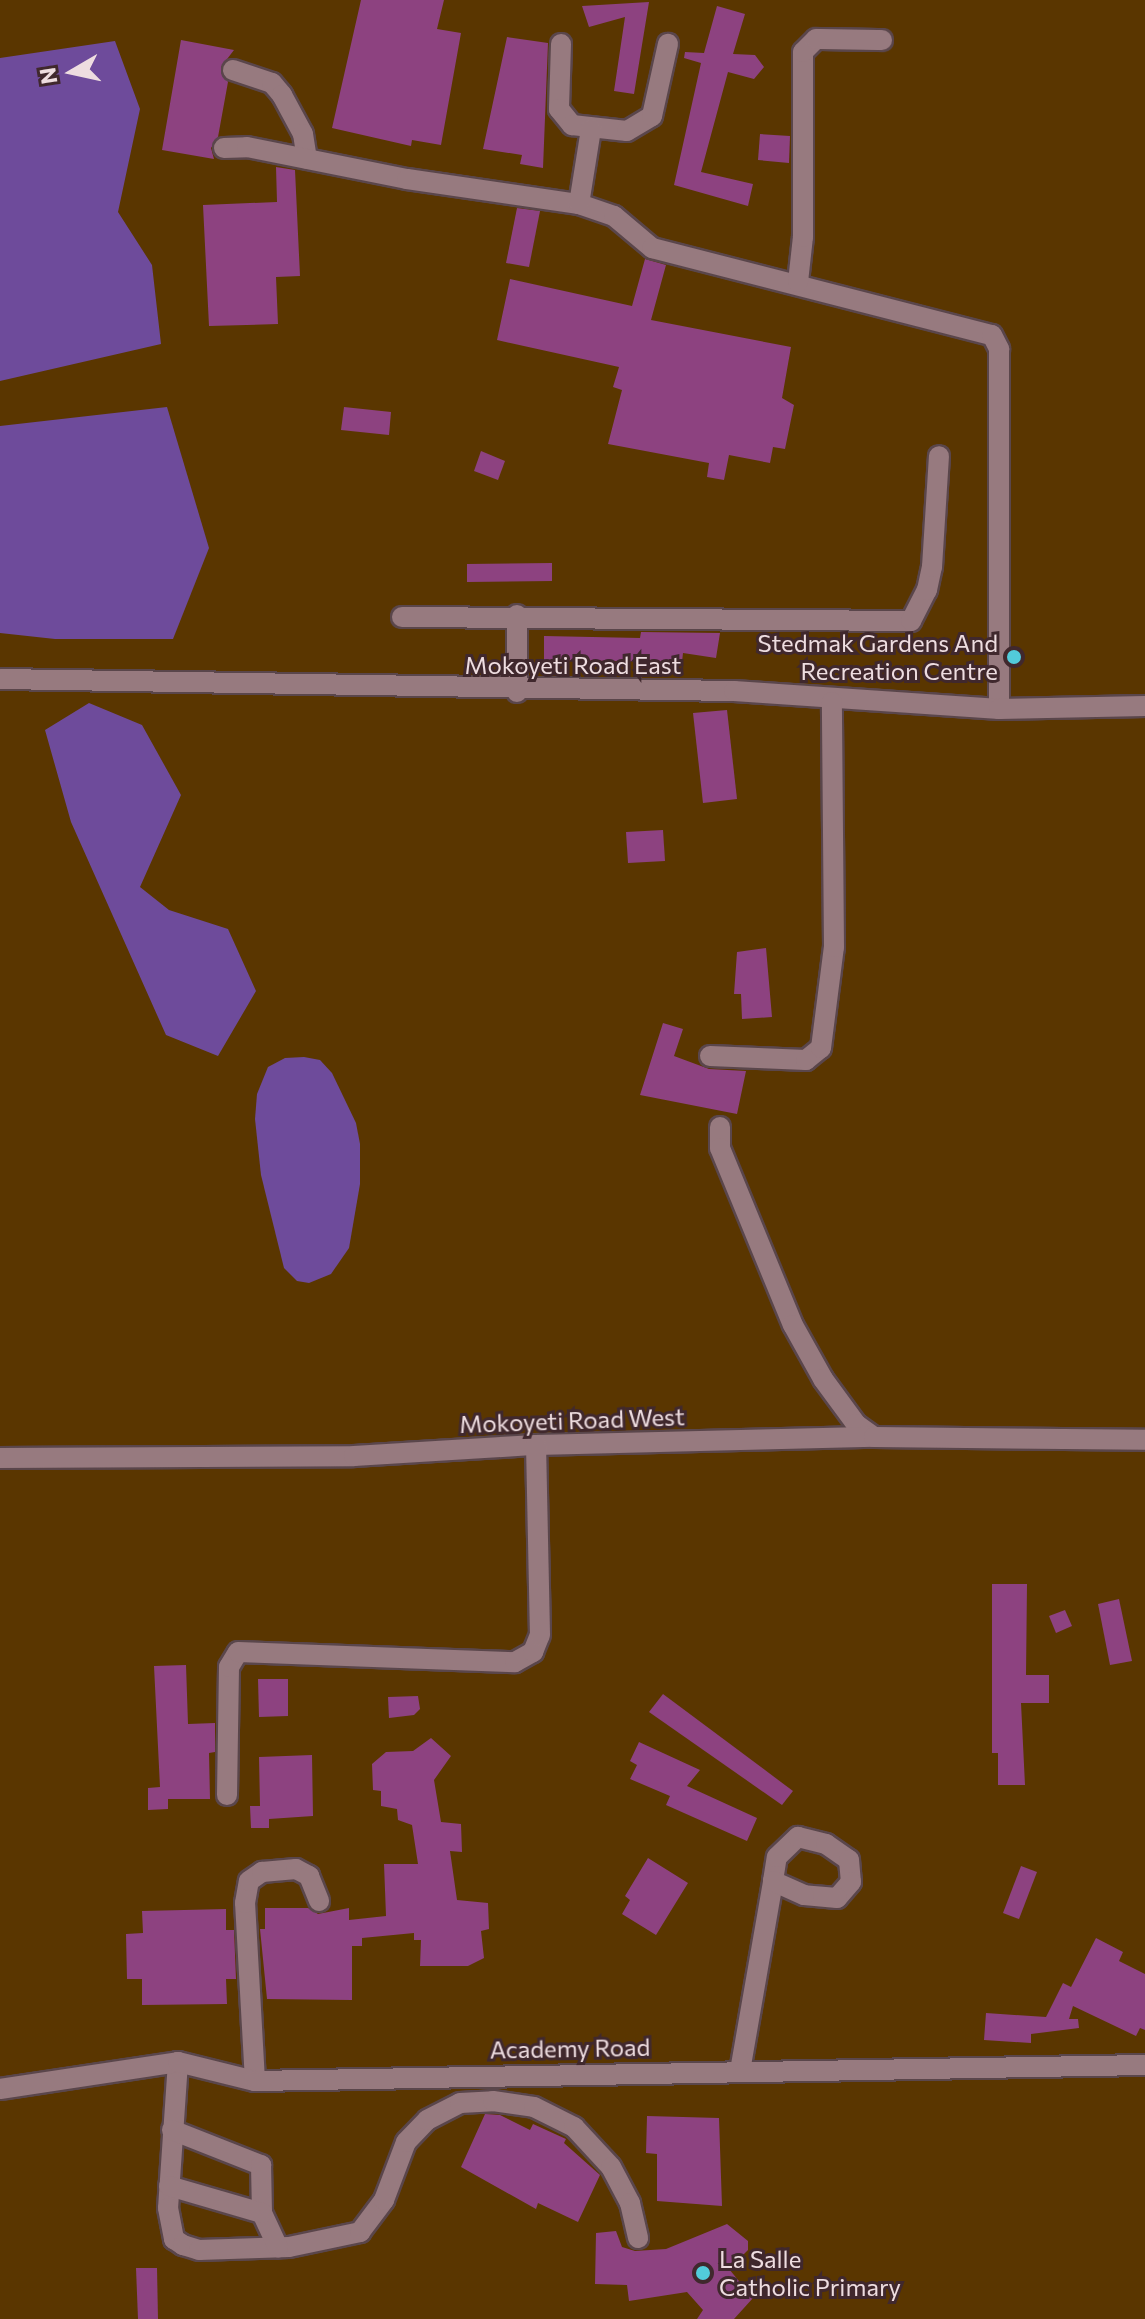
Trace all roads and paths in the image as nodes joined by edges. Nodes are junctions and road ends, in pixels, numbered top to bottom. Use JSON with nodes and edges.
{"nodes":[{"id":1,"x":882,"y":40,"type":"dead end"},
{"id":2,"x":561,"y":44,"type":"dead end"},
{"id":3,"x":668,"y":44,"type":"dead end"},
{"id":4,"x":233,"y":70,"type":"dead end"},
{"id":5,"x":591,"y":129,"type":"junction"},
{"id":6,"x":224,"y":148,"type":"dead end"},
{"id":7,"x":307,"y":159,"type":"junction"},
{"id":8,"x":579,"y":204,"type":"junction"},
{"id":9,"x":798,"y":282,"type":"junction"},
{"id":10,"x":939,"y":456,"type":"dead end"},
{"id":11,"x":517,"y":615,"type":"junction"},
{"id":12,"x":402,"y":617,"type":"dead end"},
{"id":13,"x":0,"y":679,"type":"edge"},
{"id":14,"x":517,"y":692,"type":"junction"},
{"id":15,"x":832,"y":702,"type":"junction"},
{"id":16,"x":1145,"y":706,"type":"edge"},
{"id":17,"x":999,"y":709,"type":"junction"},
{"id":18,"x":710,"y":1056,"type":"dead end"},
{"id":19,"x":720,"y":1127,"type":"dead end"},
{"id":20,"x":874,"y":1437,"type":"junction"},
{"id":21,"x":1145,"y":1440,"type":"edge"},
{"id":22,"x":536,"y":1445,"type":"junction"},
{"id":23,"x":0,"y":1458,"type":"edge"},
{"id":24,"x":227,"y":1795,"type":"dead end"},
{"id":25,"x":773,"y":1881,"type":"dead end"},
{"id":26,"x":319,"y":1901,"type":"dead end"},
{"id":27,"x":178,"y":2062,"type":"junction"},
{"id":28,"x":1145,"y":2065,"type":"edge"},
{"id":29,"x":740,"y":2071,"type":"junction"},
{"id":30,"x":255,"y":2081,"type":"junction"},
{"id":31,"x":0,"y":2089,"type":"edge"},
{"id":32,"x":172,"y":2130,"type":"junction"},
{"id":33,"x":169,"y":2186,"type":"junction"},
{"id":34,"x":262,"y":2213,"type":"junction"},
{"id":35,"x":638,"y":2238,"type":"dead end"},
{"id":36,"x":278,"y":2247,"type":"junction"}],
"edges":[{"from":1,"to":9,"type":"street"},
{"from":2,"to":5,"type":"street"},
{"from":3,"to":5,"type":"street"},
{"from":4,"to":7,"type":"street"},
{"from":5,"to":8,"type":"street"},
{"from":6,"to":7,"type":"street"},
{"from":7,"to":8,"type":"street"},
{"from":8,"to":9,"type":"street"},
{"from":9,"to":17,"type":"street"},
{"from":10,"to":11,"type":"street"},
{"from":11,"to":12,"type":"street"},
{"from":11,"to":14,"type":"street"},
{"from":13,"to":14,"type":"street","name":"Mokoyeti Road East"},
{"from":14,"to":15,"type":"street","name":"Mokoyeti Road East"},
{"from":15,"to":17,"type":"street","name":"Mokoyeti Road East"},
{"from":15,"to":18,"type":"street"},
{"from":16,"to":17,"type":"street","name":"Mokoyeti Road East"},
{"from":19,"to":20,"type":"street"},
{"from":20,"to":21,"type":"street","name":"Mokoyeti Road West"},
{"from":20,"to":22,"type":"street","name":"Mokoyeti Road West"},
{"from":22,"to":23,"type":"street","name":"Mokoyeti Road West"},
{"from":22,"to":24,"type":"street"},
{"from":25,"to":29,"type":"street"},
{"from":26,"to":30,"type":"street"},
{"from":27,"to":30,"type":"street","name":"Academy Road"},
{"from":27,"to":31,"type":"street","name":"Academy Road"},
{"from":27,"to":32,"type":"street"},
{"from":28,"to":29,"type":"street","name":"Academy Road"},
{"from":29,"to":30,"type":"street","name":"Academy Road"},
{"from":32,"to":33,"type":"street"},
{"from":32,"to":34,"type":"street"},
{"from":33,"to":34,"type":"street"},
{"from":33,"to":36,"type":"street"},
{"from":34,"to":36,"type":"street"},
{"from":35,"to":36,"type":"street"}]}
